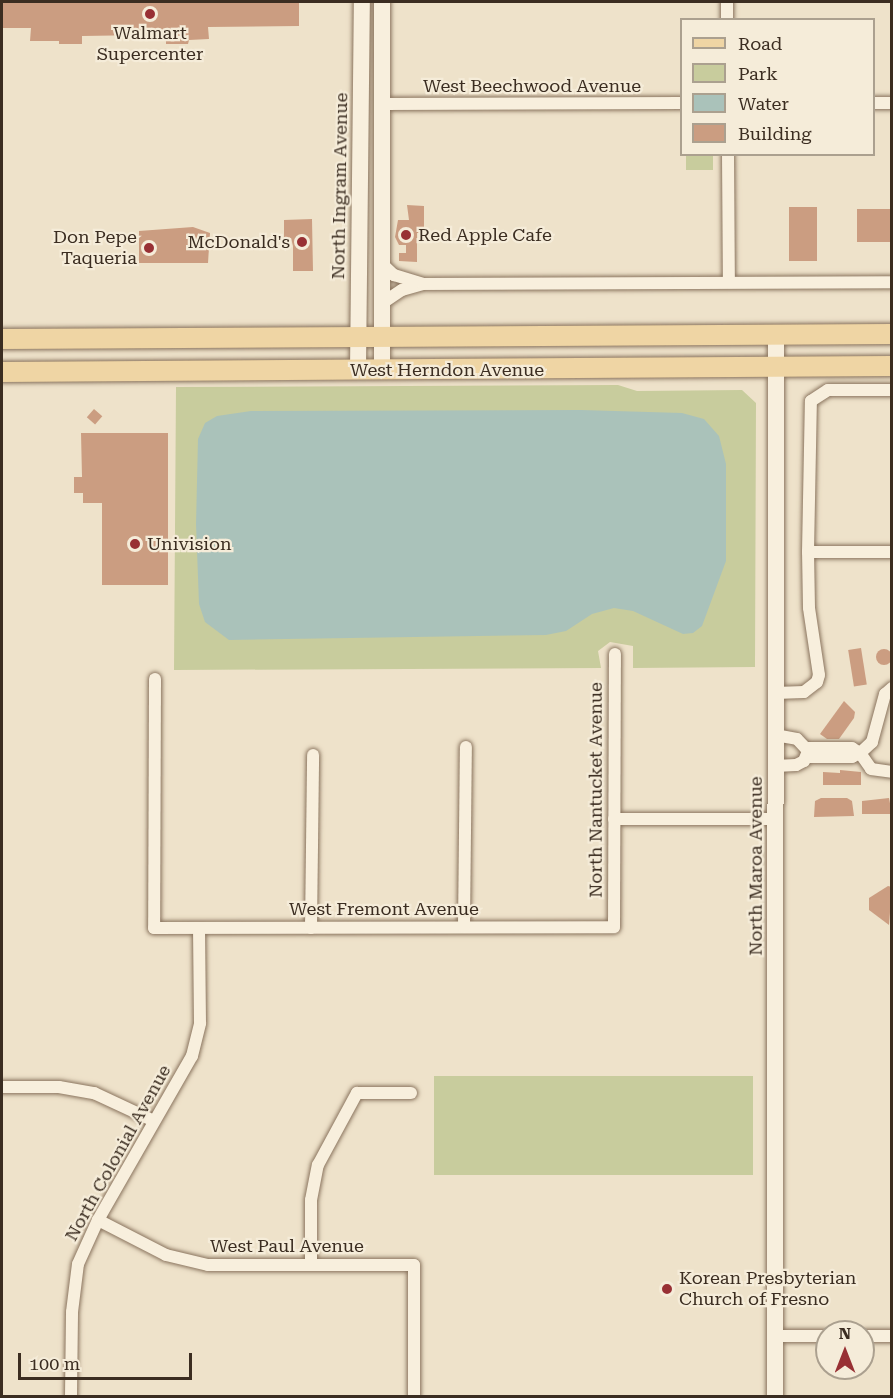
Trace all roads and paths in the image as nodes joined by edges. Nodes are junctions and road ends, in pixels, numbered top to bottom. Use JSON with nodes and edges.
{"nodes":[{"id":1,"x":362,"y":2,"type":"edge"},
{"id":2,"x":382,"y":2,"type":"edge"},
{"id":3,"x":727,"y":2,"type":"edge"},
{"id":4,"x":728,"y":18,"type":"edge"},
{"id":5,"x":361,"y":66,"type":"junction"},
{"id":6,"x":680,"y":103,"type":"edge"},
{"id":7,"x":875,"y":103,"type":"edge"},
{"id":8,"x":891,"y":103,"type":"edge"},
{"id":9,"x":382,"y":104,"type":"junction"},
{"id":10,"x":728,"y":156,"type":"edge"},
{"id":11,"x":380,"y":177,"type":"junction"},
{"id":12,"x":381,"y":264,"type":"junction"},
{"id":13,"x":729,"y":282,"type":"junction"},
{"id":14,"x":891,"y":282,"type":"edge"},
{"id":15,"x":423,"y":284,"type":"junction"},
{"id":16,"x":381,"y":304,"type":"junction"},
{"id":17,"x":891,"y":334,"type":"edge"},
{"id":18,"x":776,"y":336,"type":"junction"},
{"id":19,"x":357,"y":338,"type":"junction"},
{"id":20,"x":381,"y":338,"type":"junction"},
{"id":21,"x":2,"y":339,"type":"edge"},
{"id":22,"x":891,"y":366,"type":"edge"},
{"id":23,"x":775,"y":369,"type":"junction"},
{"id":24,"x":358,"y":370,"type":"junction"},
{"id":25,"x":382,"y":370,"type":"junction"},
{"id":26,"x":2,"y":372,"type":"edge"},
{"id":27,"x":891,"y":390,"type":"edge"},
{"id":28,"x":808,"y":552,"type":"junction"},
{"id":29,"x":891,"y":552,"type":"edge"},
{"id":30,"x":615,"y":654,"type":"dead end"},
{"id":31,"x":155,"y":679,"type":"dead end"},
{"id":32,"x":891,"y":688,"type":"edge"},
{"id":33,"x":774,"y":693,"type":"junction"},
{"id":34,"x":775,"y":735,"type":"junction"},
{"id":35,"x":465,"y":747,"type":"dead end"},
{"id":36,"x":807,"y":752,"type":"junction"},
{"id":37,"x":860,"y":753,"type":"junction"},
{"id":38,"x":313,"y":755,"type":"dead end"},
{"id":39,"x":775,"y":766,"type":"junction"},
{"id":40,"x":891,"y":772,"type":"edge"},
{"id":41,"x":614,"y":819,"type":"junction"},
{"id":42,"x":776,"y":819,"type":"junction"},
{"id":43,"x":464,"y":927,"type":"junction"},
{"id":44,"x":614,"y":927,"type":"joint"},
{"id":45,"x":199,"y":928,"type":"junction"},
{"id":46,"x":311,"y":928,"type":"junction"},
{"id":47,"x":2,"y":1088,"type":"edge"},
{"id":48,"x":411,"y":1093,"type":"dead end"},
{"id":49,"x":154,"y":1121,"type":"junction"},
{"id":50,"x":98,"y":1220,"type":"junction"},
{"id":51,"x":311,"y":1265,"type":"junction"},
{"id":52,"x":776,"y":1336,"type":"junction"},
{"id":53,"x":815,"y":1336,"type":"edge"},
{"id":54,"x":875,"y":1336,"type":"edge"},
{"id":55,"x":891,"y":1336,"type":"edge"},
{"id":56,"x":71,"y":1396,"type":"edge"},
{"id":57,"x":414,"y":1396,"type":"edge"},
{"id":58,"x":775,"y":1396,"type":"edge"}],
"edges":[{"from":1,"to":5,"type":"main road","name":"North Ingram Avenue"},
{"from":2,"to":9,"type":"main road"},
{"from":3,"to":4,"type":"street"},
{"from":5,"to":11,"type":"main road"},
{"from":5,"to":19,"type":"main road","name":"North Ingram Avenue"},
{"from":6,"to":9,"type":"street","name":"West Beechwood Avenue"},
{"from":7,"to":8,"type":"street"},
{"from":9,"to":11,"type":"main road"},
{"from":10,"to":13,"type":"street"},
{"from":11,"to":12,"type":"main road"},
{"from":12,"to":15,"type":"street"},
{"from":12,"to":16,"type":"main road"},
{"from":13,"to":14,"type":"street"},
{"from":13,"to":15,"type":"street"},
{"from":15,"to":16,"type":"street"},
{"from":16,"to":20,"type":"main road"},
{"from":17,"to":18,"type":"main road","name":"West Herndon Avenue"},
{"from":18,"to":20,"type":"main road","name":"West Herndon Avenue"},
{"from":18,"to":23,"type":"main road","name":"North Maroa Avenue"},
{"from":19,"to":20,"type":"main road","name":"West Herndon Avenue"},
{"from":19,"to":21,"type":"main road","name":"West Herndon Avenue"},
{"from":19,"to":24,"type":"main road","name":"North Ingram Avenue"},
{"from":20,"to":25,"type":"main road"},
{"from":22,"to":23,"type":"main road","name":"West Herndon Avenue"},
{"from":23,"to":25,"type":"main road","name":"West Herndon Avenue"},
{"from":23,"to":33,"type":"main road","name":"North Maroa Avenue"},
{"from":24,"to":25,"type":"main road","name":"West Herndon Avenue"},
{"from":24,"to":26,"type":"main road","name":"West Herndon Avenue"},
{"from":27,"to":28,"type":"street"},
{"from":28,"to":29,"type":"street"},
{"from":28,"to":33,"type":"street"},
{"from":30,"to":41,"type":"street","name":"North Nantucket Avenue"},
{"from":31,"to":45,"type":"street","name":"West Fremont Avenue"},
{"from":32,"to":37,"type":"street"},
{"from":33,"to":34,"type":"main road","name":"North Maroa Avenue"},
{"from":34,"to":36,"type":"street"},
{"from":34,"to":39,"type":"main road","name":"North Maroa Avenue"},
{"from":35,"to":43,"type":"street"},
{"from":36,"to":37,"type":"street"},
{"from":36,"to":39,"type":"street"},
{"from":37,"to":40,"type":"street"},
{"from":38,"to":46,"type":"street"},
{"from":39,"to":42,"type":"main road","name":"North Maroa Avenue"},
{"from":41,"to":42,"type":"street"},
{"from":41,"to":44,"type":"street","name":"North Nantucket Avenue"},
{"from":42,"to":52,"type":"main road","name":"North Maroa Avenue"},
{"from":43,"to":44,"type":"street","name":"West Fremont Avenue"},
{"from":43,"to":46,"type":"street","name":"West Fremont Avenue"},
{"from":45,"to":46,"type":"street","name":"West Fremont Avenue"},
{"from":45,"to":49,"type":"street","name":"North Colonial Avenue"},
{"from":47,"to":49,"type":"street"},
{"from":48,"to":51,"type":"street"},
{"from":49,"to":50,"type":"street","name":"North Colonial Avenue"},
{"from":50,"to":51,"type":"street","name":"West Paul Avenue"},
{"from":50,"to":56,"type":"street","name":"North Colonial Avenue"},
{"from":51,"to":57,"type":"street","name":"West Paul Avenue"},
{"from":52,"to":53,"type":"street"},
{"from":52,"to":58,"type":"main road","name":"North Maroa Avenue"},
{"from":54,"to":55,"type":"street"}]}
